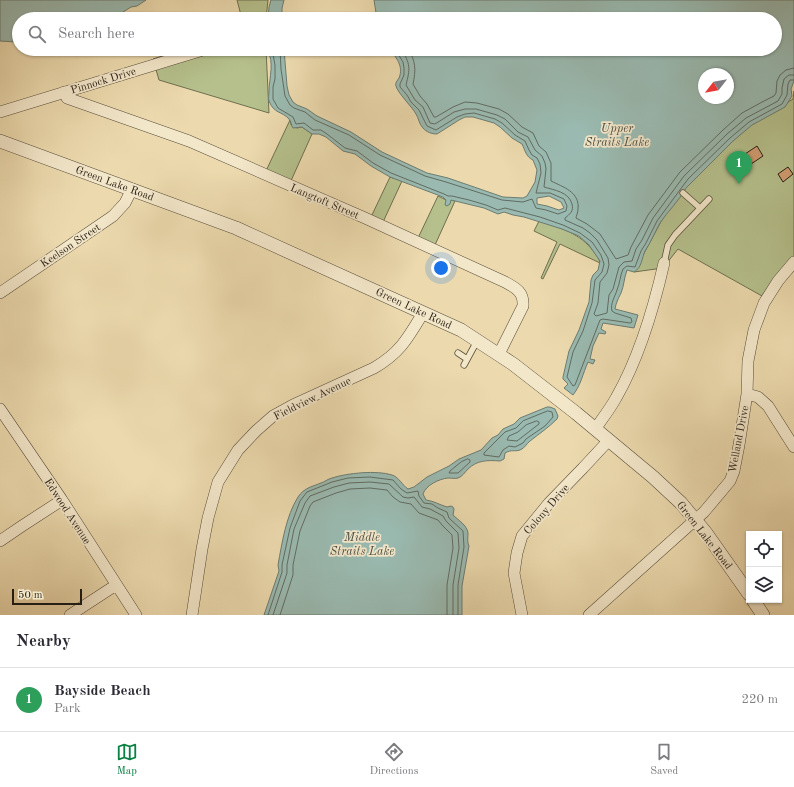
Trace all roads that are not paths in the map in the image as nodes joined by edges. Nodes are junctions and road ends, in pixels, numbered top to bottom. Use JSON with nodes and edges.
{"nodes":[{"id":1,"x":183,"y":56,"type":"edge"},
{"id":2,"x":64,"y":92,"type":"junction"},
{"id":3,"x":0,"y":112,"type":"edge"},
{"id":4,"x":0,"y":141,"type":"edge"},
{"id":5,"x":132,"y":189,"type":"junction"},
{"id":6,"x":683,"y":193,"type":"dead end"},
{"id":7,"x":710,"y":199,"type":"dead end"},
{"id":8,"x":700,"y":208,"type":"junction"},
{"id":9,"x":664,"y":263,"type":"joint"},
{"id":10,"x":793,"y":265,"type":"edge"},
{"id":11,"x":0,"y":293,"type":"edge"},
{"id":12,"x":423,"y":312,"type":"junction"},
{"id":13,"x":478,"y":341,"type":"junction"},
{"id":14,"x":458,"y":353,"type":"dead end"},
{"id":15,"x":499,"y":354,"type":"junction"},
{"id":16,"x":468,"y":358,"type":"junction"},
{"id":17,"x":464,"y":366,"type":"dead end"},
{"id":18,"x":747,"y":394,"type":"junction"},
{"id":19,"x":0,"y":408,"type":"edge"},
{"id":20,"x":4,"y":424,"type":"edge"},
{"id":21,"x":595,"y":429,"type":"junction"},
{"id":22,"x":609,"y":440,"type":"junction"},
{"id":23,"x":794,"y":447,"type":"edge"},
{"id":24,"x":62,"y":500,"type":"junction"},
{"id":25,"x":695,"y":520,"type":"junction"},
{"id":26,"x":0,"y":541,"type":"edge"},
{"id":27,"x":116,"y":585,"type":"junction"},
{"id":28,"x":746,"y":590,"type":"edge"},
{"id":29,"x":755,"y":603,"type":"edge"},
{"id":30,"x":70,"y":615,"type":"edge"},
{"id":31,"x":136,"y":615,"type":"edge"},
{"id":32,"x":192,"y":615,"type":"edge"},
{"id":33,"x":522,"y":615,"type":"edge"},
{"id":34,"x":589,"y":615,"type":"edge"},
{"id":35,"x":763,"y":615,"type":"edge"}],
"edges":[{"from":1,"to":2,"type":"street","name":"Pinnock Drive"},
{"from":2,"to":3,"type":"street","name":"Pinnock Drive"},
{"from":2,"to":15,"type":"street","name":"Langtoft Street"},
{"from":4,"to":5,"type":"street","name":"Green Lake Road"},
{"from":5,"to":11,"type":"street","name":"Keelson Street"},
{"from":5,"to":12,"type":"street","name":"Green Lake Road"},
{"from":6,"to":8,"type":"lane"},
{"from":7,"to":8,"type":"lane"},
{"from":8,"to":9,"type":"lane"},
{"from":9,"to":21,"type":"street"},
{"from":10,"to":18,"type":"street","name":"Welland Drive"},
{"from":12,"to":13,"type":"street","name":"Green Lake Road"},
{"from":12,"to":32,"type":"street","name":"Fieldview Avenue"},
{"from":13,"to":15,"type":"street","name":"Green Lake Road"},
{"from":13,"to":16,"type":"lane"},
{"from":14,"to":16,"type":"lane"},
{"from":15,"to":21,"type":"street","name":"Green Lake Road"},
{"from":16,"to":17,"type":"lane"},
{"from":18,"to":23,"type":"street"},
{"from":18,"to":25,"type":"street","name":"Welland Drive"},
{"from":19,"to":20,"type":"street","name":"Edwood Avenue"},
{"from":20,"to":24,"type":"street","name":"Edwood Avenue"},
{"from":21,"to":22,"type":"street","name":"Green Lake Road"},
{"from":22,"to":25,"type":"street","name":"Green Lake Road"},
{"from":22,"to":33,"type":"street","name":"Colony Drive"},
{"from":24,"to":26,"type":"street"},
{"from":24,"to":27,"type":"street","name":"Edwood Avenue"},
{"from":25,"to":28,"type":"street","name":"Green Lake Road"},
{"from":25,"to":34,"type":"street","name":"Welland Drive"},
{"from":27,"to":30,"type":"street"},
{"from":27,"to":31,"type":"street","name":"Edwood Avenue"},
{"from":29,"to":35,"type":"street"}]}
